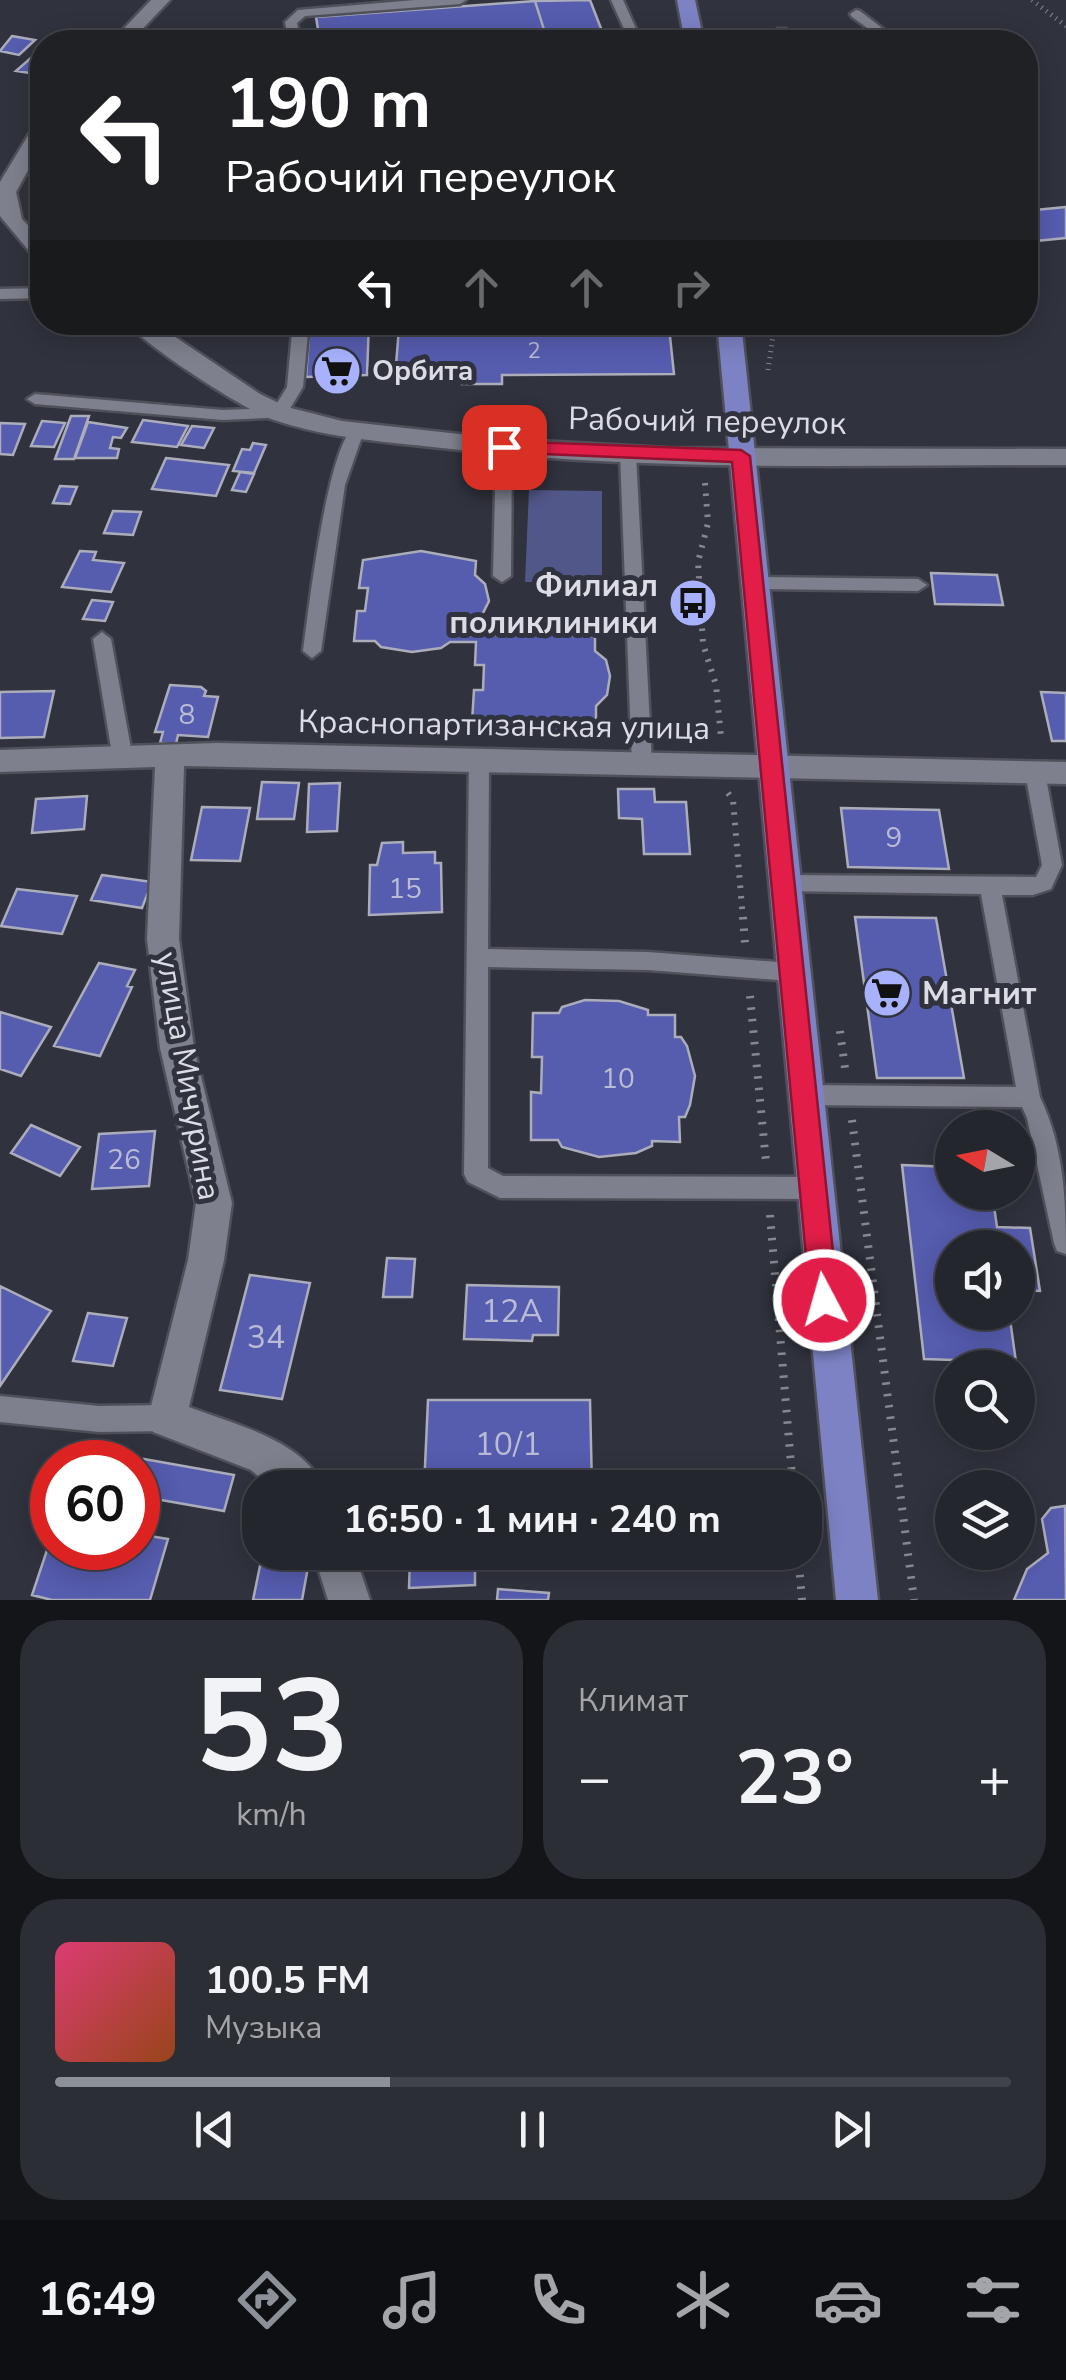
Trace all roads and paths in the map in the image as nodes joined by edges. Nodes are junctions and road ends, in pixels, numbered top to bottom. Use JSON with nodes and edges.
{"nodes":[{"id":1,"x":162,"y":0,"type":"edge"},
{"id":2,"x":460,"y":0,"type":"edge"},
{"id":3,"x":618,"y":0,"type":"edge"},
{"id":4,"x":1032,"y":0,"type":"edge"},
{"id":5,"x":856,"y":14,"type":"dead end"},
{"id":6,"x":1066,"y":26,"type":"edge"},
{"id":7,"x":132,"y":30,"type":"edge"},
{"id":8,"x":293,"y":30,"type":"edge"},
{"id":9,"x":631,"y":30,"type":"edge"},
{"id":10,"x":878,"y":30,"type":"edge"},
{"id":11,"x":30,"y":148,"type":"edge"},
{"id":12,"x":30,"y":240,"type":"edge"},
{"id":13,"x":30,"y":293,"type":"edge"},
{"id":14,"x":0,"y":294,"type":"edge"},
{"id":15,"x":155,"y":335,"type":"edge"},
{"id":16,"x":300,"y":335,"type":"edge"},
{"id":17,"x":730,"y":335,"type":"edge"},
{"id":18,"x":35,"y":400,"type":"dead end"},
{"id":19,"x":280,"y":413,"type":"junction"},
{"id":20,"x":356,"y":431,"type":"junction"},
{"id":21,"x":504,"y":447,"type":"junction"},
{"id":22,"x":628,"y":454,"type":"junction"},
{"id":23,"x":686,"y":456,"type":"junction"},
{"id":24,"x":741,"y":456,"type":"junction"},
{"id":25,"x":1066,"y":457,"type":"edge"},
{"id":26,"x":502,"y":576,"type":"dead end"},
{"id":27,"x":752,"y":583,"type":"junction"},
{"id":28,"x":918,"y":585,"type":"dead end"},
{"id":29,"x":102,"y":638,"type":"dead end"},
{"id":30,"x":312,"y":651,"type":"dead end"},
{"id":31,"x":122,"y":754,"type":"junction"},
{"id":32,"x":170,"y":754,"type":"junction"},
{"id":33,"x":0,"y":761,"type":"edge"},
{"id":34,"x":479,"y":762,"type":"junction"},
{"id":35,"x":642,"y":764,"type":"junction"},
{"id":36,"x":722,"y":765,"type":"junction"},
{"id":37,"x":770,"y":766,"type":"junction"},
{"id":38,"x":1035,"y":772,"type":"junction"},
{"id":39,"x":1066,"y":773,"type":"edge"},
{"id":40,"x":782,"y":883,"type":"junction"},
{"id":41,"x":990,"y":886,"type":"junction"},
{"id":42,"x":478,"y":958,"type":"junction"},
{"id":43,"x":748,"y":971,"type":"junction"},
{"id":44,"x":790,"y":972,"type":"junction"},
{"id":45,"x":838,"y":1018,"type":"dead end"},
{"id":46,"x":802,"y":1094,"type":"junction"},
{"id":47,"x":848,"y":1095,"type":"junction"},
{"id":48,"x":1029,"y":1097,"type":"junction"},
{"id":49,"x":768,"y":1188,"type":"junction"},
{"id":50,"x":812,"y":1188,"type":"junction"},
{"id":51,"x":1066,"y":1243,"type":"edge"},
{"id":52,"x":0,"y":1410,"type":"edge"},
{"id":53,"x":167,"y":1418,"type":"junction"},
{"id":54,"x":282,"y":1470,"type":"edge"},
{"id":55,"x":792,"y":1470,"type":"edge"},
{"id":56,"x":339,"y":1570,"type":"edge"},
{"id":57,"x":800,"y":1570,"type":"edge"},
{"id":58,"x":349,"y":1600,"type":"edge"},
{"id":59,"x":802,"y":1600,"type":"edge"},
{"id":60,"x":857,"y":1600,"type":"edge"},
{"id":61,"x":914,"y":1600,"type":"edge"}],
"edges":[{"from":1,"to":7,"type":"street"},
{"from":2,"to":8,"type":"lane"},
{"from":3,"to":9,"type":"lane"},
{"from":4,"to":6,"type":"path"},
{"from":5,"to":10,"type":"lane"},
{"from":11,"to":12,"type":"street"},
{"from":13,"to":14,"type":"lane"},
{"from":15,"to":19,"type":"street","name":"Рабочий переулок"},
{"from":16,"to":19,"type":"lane"},
{"from":17,"to":24,"type":"main road"},
{"from":18,"to":19,"type":"lane"},
{"from":19,"to":20,"type":"street","name":"Рабочий переулок"},
{"from":20,"to":21,"type":"street","name":"Рабочий переулок"},
{"from":20,"to":30,"type":"lane"},
{"from":21,"to":22,"type":"street","name":"Рабочий переулок"},
{"from":21,"to":26,"type":"lane"},
{"from":22,"to":23,"type":"street","name":"Рабочий переулок"},
{"from":22,"to":35,"type":"lane"},
{"from":23,"to":24,"type":"street","name":"Рабочий переулок"},
{"from":23,"to":36,"type":"path"},
{"from":24,"to":25,"type":"street","name":"Рабочий переулок"},
{"from":24,"to":27,"type":"main road"},
{"from":27,"to":28,"type":"lane"},
{"from":27,"to":37,"type":"main road"},
{"from":29,"to":31,"type":"lane"},
{"from":31,"to":32,"type":"street","name":"Краснопартизанская улица"},
{"from":31,"to":33,"type":"street","name":"Краснопартизанская улица"},
{"from":32,"to":34,"type":"street","name":"Краснопартизанская улица"},
{"from":32,"to":53,"type":"street","name":"улица Мичурина"},
{"from":34,"to":35,"type":"street","name":"Краснопартизанская улица"},
{"from":34,"to":42,"type":"lane"},
{"from":35,"to":36,"type":"street","name":"Краснопартизанская улица"},
{"from":36,"to":37,"type":"street","name":"Краснопартизанская улица"},
{"from":36,"to":43,"type":"path"},
{"from":37,"to":38,"type":"street","name":"Краснопартизанская улица"},
{"from":37,"to":40,"type":"main road"},
{"from":38,"to":39,"type":"street","name":"Краснопартизанская улица"},
{"from":38,"to":41,"type":"lane"},
{"from":40,"to":41,"type":"lane"},
{"from":40,"to":44,"type":"main road"},
{"from":41,"to":48,"type":"lane"},
{"from":42,"to":43,"type":"lane"},
{"from":42,"to":49,"type":"lane"},
{"from":43,"to":44,"type":"lane"},
{"from":43,"to":49,"type":"path"},
{"from":44,"to":46,"type":"main road"},
{"from":45,"to":47,"type":"path"},
{"from":46,"to":47,"type":"lane"},
{"from":46,"to":50,"type":"main road"},
{"from":47,"to":48,"type":"lane"},
{"from":47,"to":61,"type":"path"},
{"from":48,"to":51,"type":"lane"},
{"from":49,"to":50,"type":"lane"},
{"from":49,"to":55,"type":"path"},
{"from":50,"to":60,"type":"main road"},
{"from":52,"to":53,"type":"lane"},
{"from":53,"to":54,"type":"street"},
{"from":56,"to":58,"type":"street"},
{"from":57,"to":59,"type":"path"}]}
